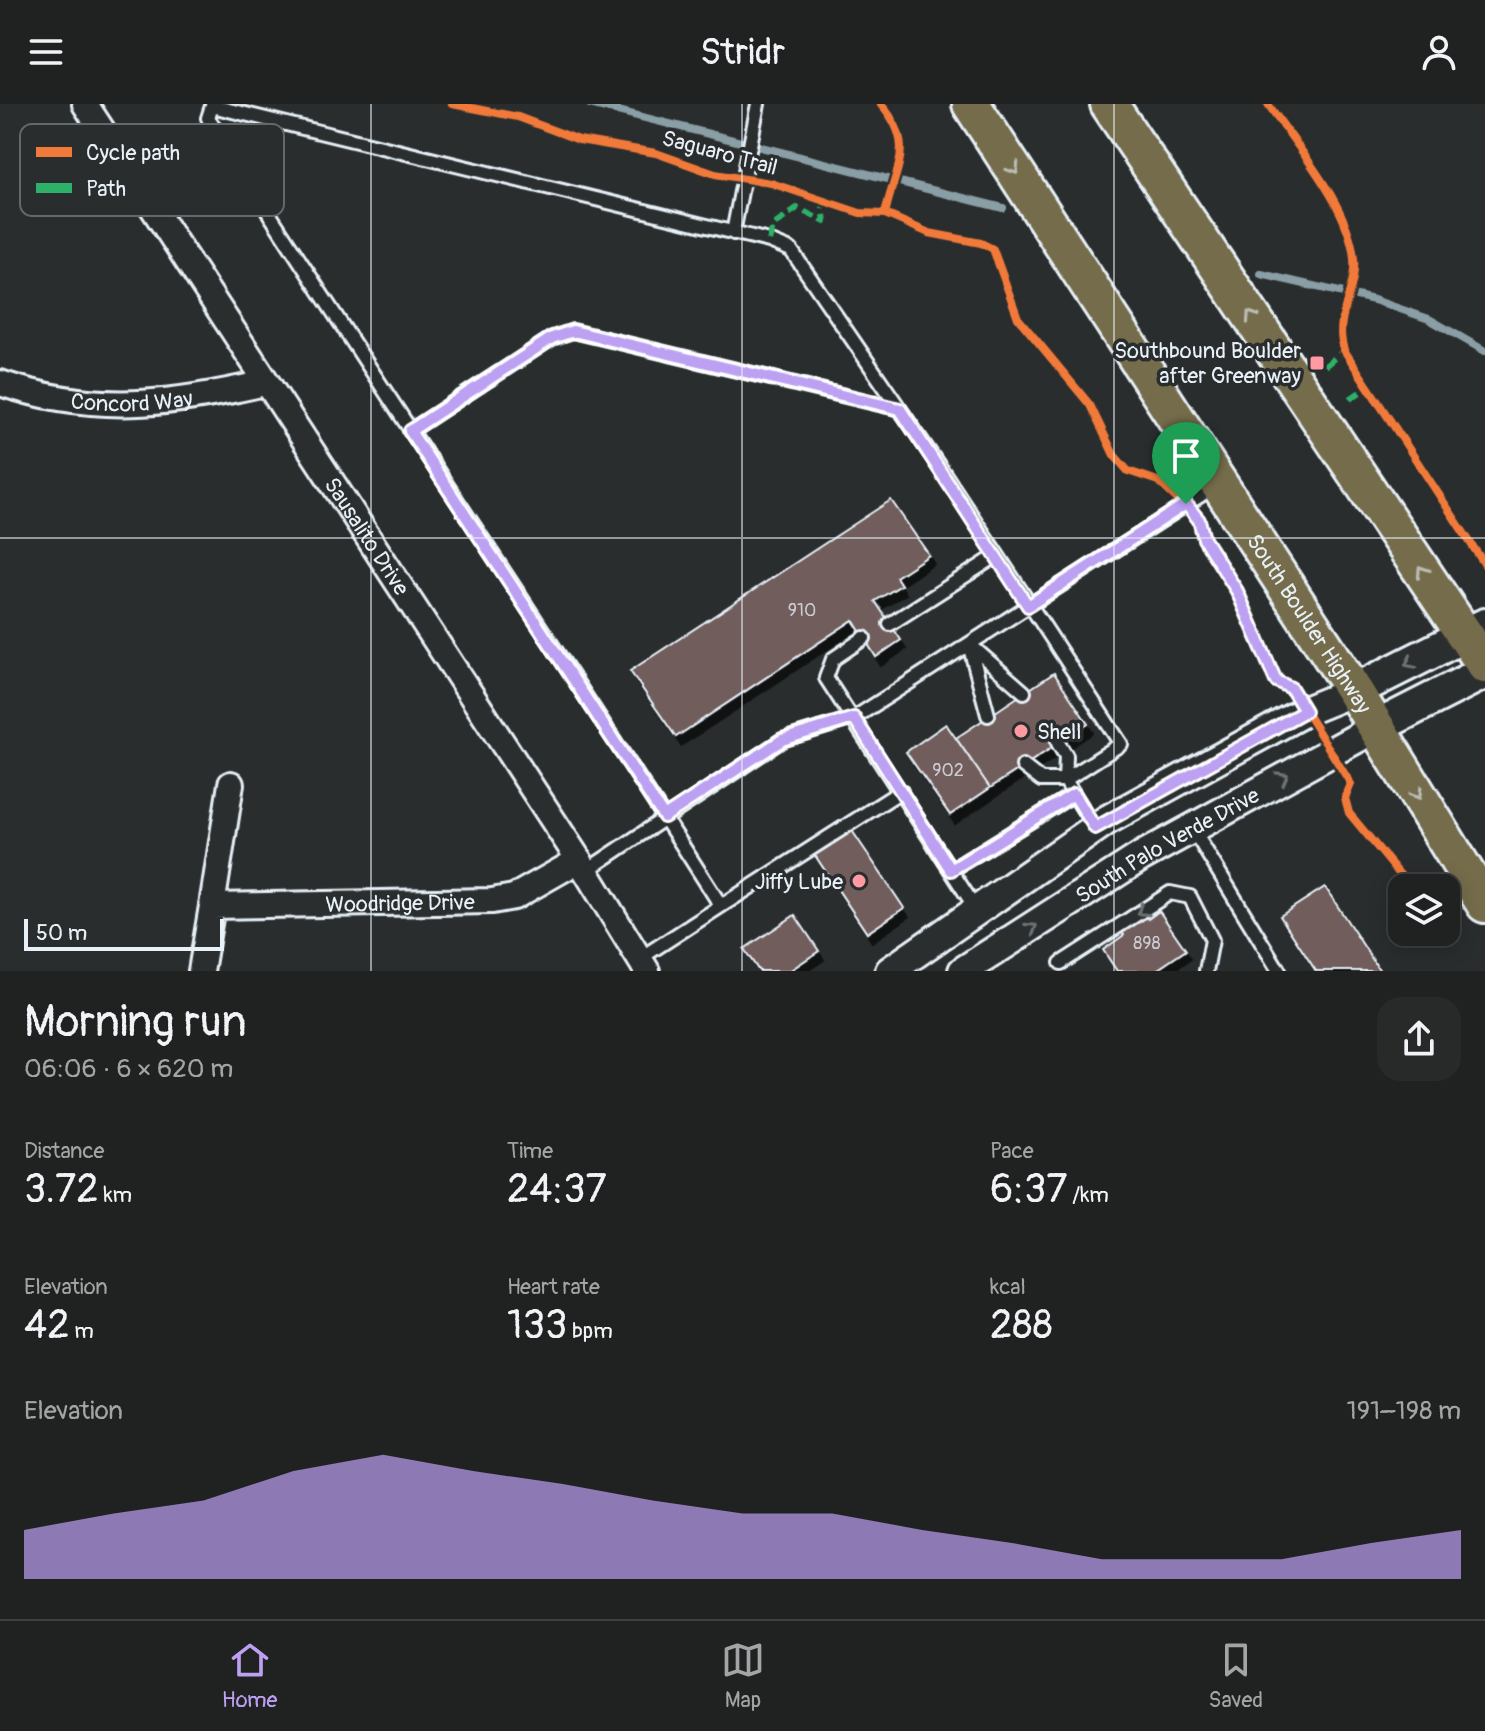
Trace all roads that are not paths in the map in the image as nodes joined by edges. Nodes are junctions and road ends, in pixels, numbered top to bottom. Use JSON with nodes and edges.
{"nodes":[{"id":1,"x":85,"y":104,"type":"edge"},
{"id":2,"x":758,"y":104,"type":"edge"},
{"id":3,"x":971,"y":104,"type":"edge"},
{"id":4,"x":1109,"y":104,"type":"edge"},
{"id":5,"x":98,"y":124,"type":"edge"},
{"id":6,"x":212,"y":124,"type":"edge"},
{"id":7,"x":157,"y":216,"type":"edge"},
{"id":8,"x":271,"y":216,"type":"edge"},
{"id":9,"x":733,"y":233,"type":"junction"},
{"id":10,"x":0,"y":383,"type":"edge"},
{"id":11,"x":265,"y":383,"type":"junction"},
{"id":12,"x":900,"y":409,"type":"junction"},
{"id":13,"x":410,"y":431,"type":"junction"},
{"id":14,"x":1219,"y":484,"type":"junction"},
{"id":15,"x":996,"y":556,"type":"junction"},
{"id":16,"x":1028,"y":606,"type":"junction"},
{"id":17,"x":890,"y":624,"type":"dead end"},
{"id":18,"x":864,"y":638,"type":"dead end"},
{"id":19,"x":1479,"y":642,"type":"edge"},
{"id":20,"x":969,"y":644,"type":"junction"},
{"id":21,"x":1485,"y":672,"type":"edge"},
{"id":22,"x":1354,"y":691,"type":"junction"},
{"id":23,"x":1024,"y":692,"type":"dead end"},
{"id":24,"x":988,"y":715,"type":"dead end"},
{"id":25,"x":854,"y":718,"type":"junction"},
{"id":26,"x":1377,"y":727,"type":"junction"},
{"id":27,"x":1058,"y":743,"type":"dead end"},
{"id":28,"x":1023,"y":766,"type":"dead end"},
{"id":29,"x":1065,"y":780,"type":"junction"},
{"id":30,"x":231,"y":784,"type":"dead end"},
{"id":31,"x":901,"y":791,"type":"junction"},
{"id":32,"x":1074,"y":794,"type":"junction"},
{"id":33,"x":664,"y":817,"type":"junction"},
{"id":34,"x":1095,"y":828,"type":"junction"},
{"id":35,"x":1192,"y":828,"type":"junction"},
{"id":36,"x":582,"y":865,"type":"junction"},
{"id":37,"x":951,"y":870,"type":"junction"},
{"id":38,"x":1485,"y":904,"type":"edge"},
{"id":39,"x":212,"y":906,"type":"junction"},
{"id":40,"x":721,"y":906,"type":"junction"},
{"id":41,"x":976,"y":909,"type":"junction"},
{"id":42,"x":945,"y":929,"type":"junction"},
{"id":43,"x":1061,"y":963,"type":"dead end"},
{"id":44,"x":643,"y":965,"type":"edge"},
{"id":45,"x":965,"y":970,"type":"edge"},
{"id":46,"x":201,"y":971,"type":"edge"},
{"id":47,"x":890,"y":971,"type":"edge"},
{"id":48,"x":1206,"y":971,"type":"edge"},
{"id":49,"x":1279,"y":971,"type":"edge"}],
"edges":[{"from":1,"to":5,"type":"street","name":"Sausalito Drive"},
{"from":2,"to":9,"type":"lane"},
{"from":3,"to":14,"type":"main road","name":"South Boulder Highway","one_way":true},
{"from":19,"to":4,"type":"main road","one_way":true},
{"from":6,"to":9,"type":"lane"},
{"from":7,"to":11,"type":"street","name":"Sausalito Drive"},
{"from":8,"to":13,"type":"lane"},
{"from":9,"to":12,"type":"lane"},
{"from":10,"to":11,"type":"street","name":"Concord Way"},
{"from":11,"to":36,"type":"street","name":"Sausalito Drive"},
{"from":12,"to":13,"type":"lane"},
{"from":12,"to":15,"type":"lane"},
{"from":13,"to":33,"type":"lane"},
{"from":14,"to":16,"type":"lane"},
{"from":14,"to":22,"type":"main road","name":"South Boulder Highway"},
{"from":15,"to":16,"type":"lane"},
{"from":15,"to":17,"type":"lane"},
{"from":16,"to":20,"type":"lane"},
{"from":16,"to":29,"type":"lane"},
{"from":18,"to":25,"type":"lane"},
{"from":19,"to":22,"type":"main road","one_way":true},
{"from":20,"to":23,"type":"lane"},
{"from":20,"to":24,"type":"lane"},
{"from":20,"to":25,"type":"lane"},
{"from":21,"to":26,"type":"main road"},
{"from":22,"to":26,"type":"main road","name":"South Boulder Highway"},
{"from":22,"to":34,"type":"street"},
{"from":25,"to":31,"type":"lane"},
{"from":25,"to":33,"type":"lane"},
{"from":35,"to":26,"type":"street","name":"South Palo Verde Drive","one_way":true},
{"from":26,"to":38,"type":"main road","name":"South Boulder Highway","one_way":true},
{"from":27,"to":29,"type":"lane"},
{"from":28,"to":29,"type":"lane"},
{"from":29,"to":32,"type":"lane"},
{"from":30,"to":39,"type":"street"},
{"from":31,"to":37,"type":"lane"},
{"from":31,"to":40,"type":"lane"},
{"from":32,"to":34,"type":"lane"},
{"from":32,"to":37,"type":"lane"},
{"from":33,"to":36,"type":"lane"},
{"from":33,"to":40,"type":"lane"},
{"from":34,"to":41,"type":"street"},
{"from":45,"to":35,"type":"street","name":"South Palo Verde Drive","one_way":true},
{"from":35,"to":49,"type":"lane"},
{"from":36,"to":39,"type":"street","name":"Woodridge Drive"},
{"from":36,"to":44,"type":"street","name":"Sausalito Drive"},
{"from":37,"to":41,"type":"lane"},
{"from":39,"to":46,"type":"street"},
{"from":40,"to":44,"type":"lane"},
{"from":41,"to":42,"type":"street"},
{"from":42,"to":45,"type":"street"},
{"from":42,"to":47,"type":"street"},
{"from":48,"to":43,"type":"lane","one_way":true}]}
